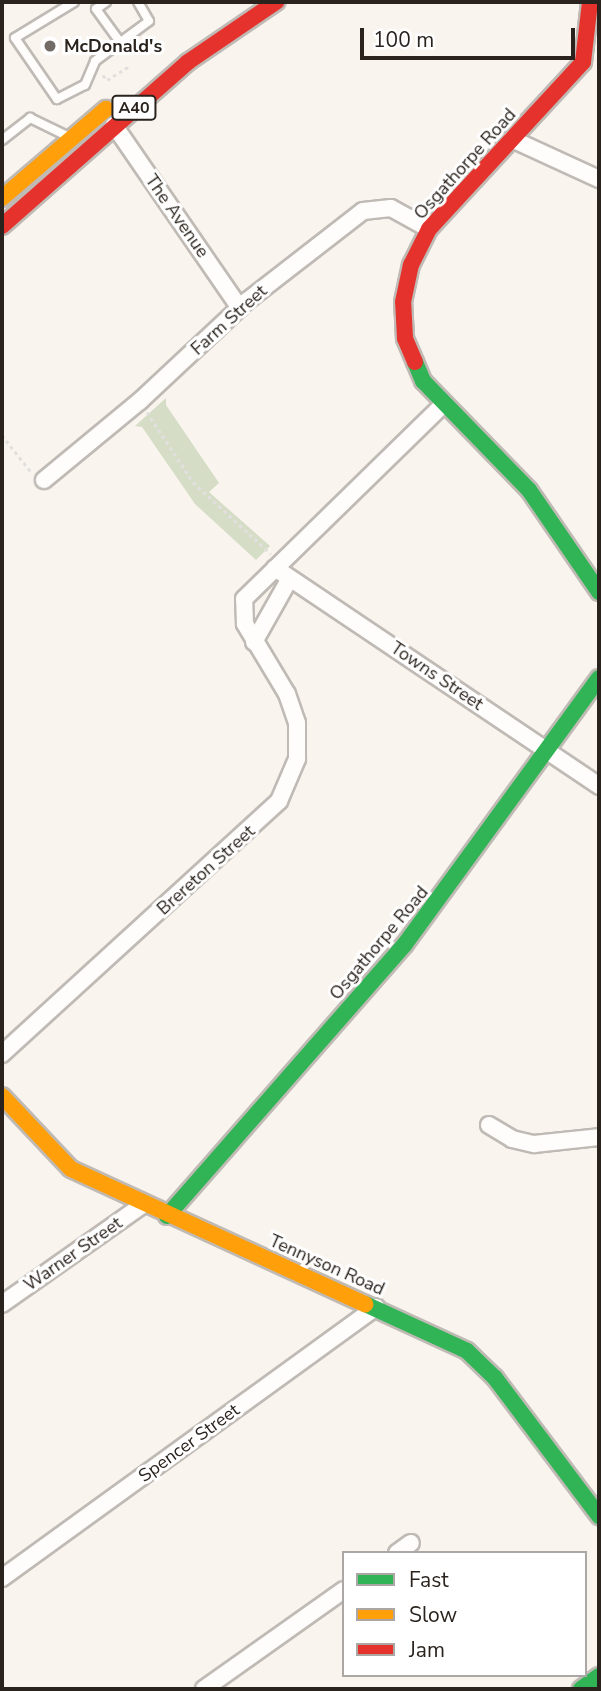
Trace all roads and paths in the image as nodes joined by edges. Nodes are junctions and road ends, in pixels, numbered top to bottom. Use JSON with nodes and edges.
{"nodes":[{"id":1,"x":75,"y":2,"type":"edge"},
{"id":2,"x":106,"y":2,"type":"edge"},
{"id":3,"x":138,"y":2,"type":"edge"},
{"id":4,"x":250,"y":2,"type":"edge"},
{"id":5,"x":275,"y":2,"type":"edge"},
{"id":6,"x":590,"y":2,"type":"edge"},
{"id":7,"x":93,"y":5,"type":"edge"},
{"id":8,"x":120,"y":42,"type":"junction"},
{"id":9,"x":96,"y":65,"type":"junction"},
{"id":10,"x":129,"y":66,"type":"dead end"},
{"id":11,"x":114,"y":125,"type":"junction"},
{"id":12,"x":70,"y":138,"type":"junction"},
{"id":13,"x":512,"y":139,"type":"junction"},
{"id":14,"x":2,"y":140,"type":"edge"},
{"id":15,"x":599,"y":179,"type":"edge"},
{"id":16,"x":6,"y":191,"type":"edge"},
{"id":17,"x":2,"y":226,"type":"edge"},
{"id":18,"x":429,"y":229,"type":"junction"},
{"id":19,"x":240,"y":308,"type":"junction"},
{"id":20,"x":140,"y":401,"type":"junction"},
{"id":21,"x":443,"y":405,"type":"junction"},
{"id":22,"x":2,"y":435,"type":"edge"},
{"id":23,"x":44,"y":480,"type":"joint"},
{"id":24,"x":278,"y":566,"type":"junction"},
{"id":25,"x":290,"y":579,"type":"junction"},
{"id":26,"x":599,"y":592,"type":"edge"},
{"id":27,"x":254,"y":642,"type":"junction"},
{"id":28,"x":599,"y":678,"type":"edge"},
{"id":29,"x":546,"y":749,"type":"junction"},
{"id":30,"x":599,"y":786,"type":"edge"},
{"id":31,"x":2,"y":1054,"type":"edge"},
{"id":32,"x":2,"y":1096,"type":"edge"},
{"id":33,"x":489,"y":1125,"type":"dead end"},
{"id":34,"x":599,"y":1137,"type":"edge"},
{"id":35,"x":144,"y":1204,"type":"junction"},
{"id":36,"x":167,"y":1216,"type":"junction"},
{"id":37,"x":2,"y":1304,"type":"edge"},
{"id":38,"x":376,"y":1307,"type":"junction"},
{"id":39,"x":599,"y":1516,"type":"edge"},
{"id":40,"x":411,"y":1543,"type":"dead end"},
{"id":41,"x":400,"y":1551,"type":"edge"},
{"id":42,"x":2,"y":1578,"type":"edge"},
{"id":43,"x":342,"y":1591,"type":"edge"},
{"id":44,"x":599,"y":1676,"type":"edge"},
{"id":45,"x":204,"y":1689,"type":"edge"},
{"id":46,"x":581,"y":1689,"type":"edge"}],
"edges":[{"from":1,"to":9,"type":"lane"},
{"from":2,"to":7,"type":"lane"},
{"from":3,"to":8,"type":"lane"},
{"from":4,"to":12,"type":"main road","number":"A40"},
{"from":5,"to":11,"type":"main road","number":"A40"},
{"from":6,"to":13,"type":"main road","name":"Osgathorpe Road"},
{"from":7,"to":8,"type":"lane"},
{"from":8,"to":9,"type":"lane"},
{"from":9,"to":10,"type":"path"},
{"from":11,"to":17,"type":"main road","number":"A40"},
{"from":11,"to":19,"type":"street","name":"The Avenue"},
{"from":12,"to":14,"type":"lane"},
{"from":12,"to":16,"type":"main road","number":"A40"},
{"from":13,"to":15,"type":"street"},
{"from":13,"to":18,"type":"main road","name":"Osgathorpe Road"},
{"from":18,"to":19,"type":"street","name":"Farm Street"},
{"from":18,"to":21,"type":"main road","name":"Osgathorpe Road"},
{"from":19,"to":20,"type":"street","name":"Farm Street"},
{"from":20,"to":23,"type":"street","name":"Farm Street"},
{"from":20,"to":24,"type":"path"},
{"from":21,"to":24,"type":"street","name":"Brereton Street"},
{"from":21,"to":26,"type":"main road","name":"Osgathorpe Road"},
{"from":22,"to":23,"type":"path"},
{"from":24,"to":25,"type":"street","name":"Towns Street"},
{"from":24,"to":27,"type":"street","name":"Brereton Street"},
{"from":25,"to":27,"type":"street"},
{"from":25,"to":29,"type":"street","name":"Towns Street"},
{"from":27,"to":31,"type":"street","name":"Brereton Street"},
{"from":28,"to":29,"type":"main road","name":"Osgathorpe Road"},
{"from":29,"to":30,"type":"street","name":"Towns Street"},
{"from":29,"to":36,"type":"main road","name":"Osgathorpe Road"},
{"from":32,"to":35,"type":"main road","name":"Tennyson Road"},
{"from":33,"to":34,"type":"street"},
{"from":35,"to":36,"type":"main road","name":"Tennyson Road"},
{"from":35,"to":37,"type":"street","name":"Warner Street"},
{"from":36,"to":38,"type":"main road","name":"Tennyson Road"},
{"from":38,"to":39,"type":"main road","name":"Tennyson Road"},
{"from":38,"to":42,"type":"street","name":"Spencer Street"},
{"from":40,"to":41,"type":"street"},
{"from":43,"to":45,"type":"street"},
{"from":44,"to":46,"type":"main road"}]}
